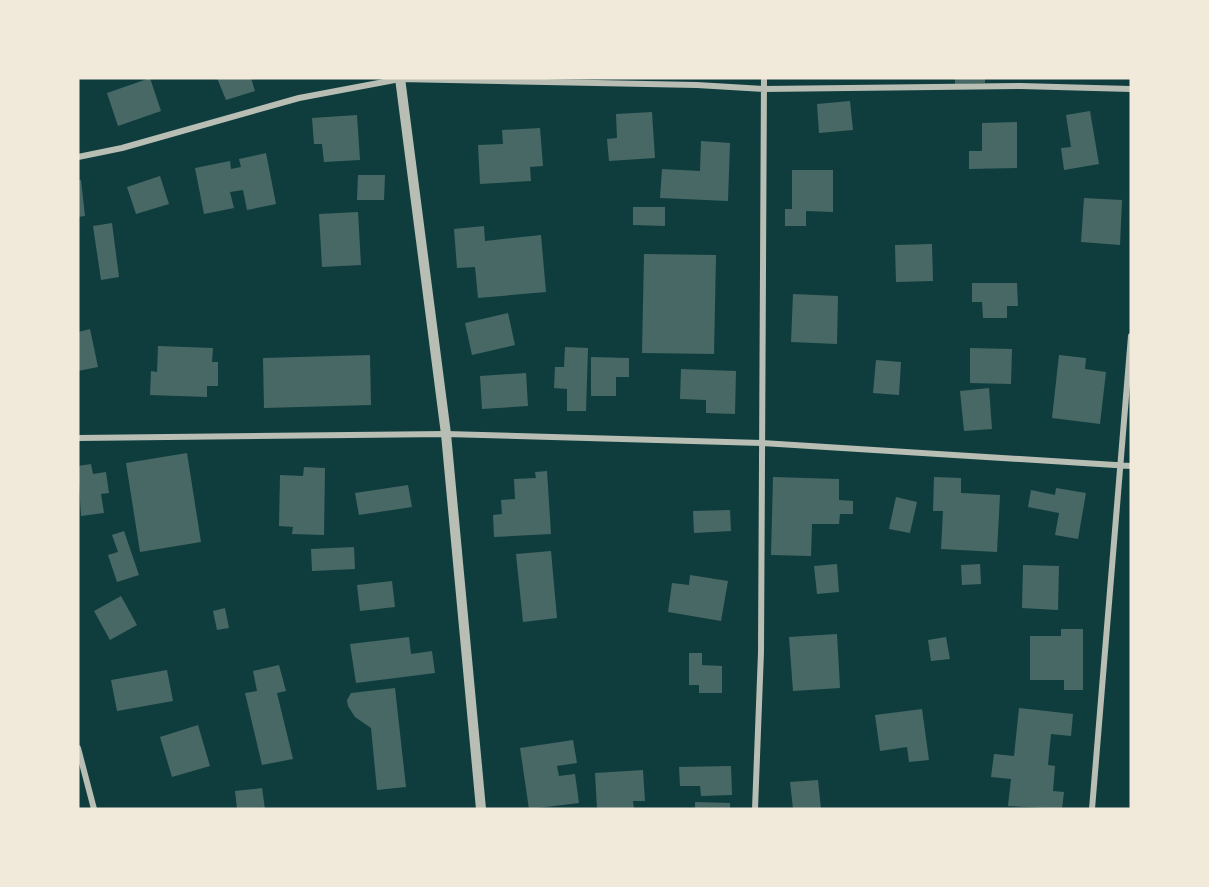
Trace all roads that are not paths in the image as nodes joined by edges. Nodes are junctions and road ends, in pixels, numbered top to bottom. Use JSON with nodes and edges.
{"nodes":[{"id":1,"x":764,"y":78,"type":"edge"},
{"id":2,"x":400,"y":79,"type":"edge"},
{"id":3,"x":764,"y":89,"type":"junction"},
{"id":4,"x":1131,"y":89,"type":"edge"},
{"id":5,"x":78,"y":157,"type":"edge"},
{"id":6,"x":1131,"y":336,"type":"edge"},
{"id":7,"x":446,"y":435,"type":"junction"},
{"id":8,"x":78,"y":438,"type":"edge"},
{"id":9,"x":762,"y":443,"type":"junction"},
{"id":10,"x":1119,"y":465,"type":"junction"},
{"id":11,"x":1131,"y":466,"type":"edge"},
{"id":12,"x":78,"y":748,"type":"edge"},
{"id":13,"x":94,"y":809,"type":"edge"},
{"id":14,"x":481,"y":809,"type":"edge"},
{"id":15,"x":755,"y":809,"type":"edge"},
{"id":16,"x":1092,"y":809,"type":"edge"}],
"edges":[{"from":1,"to":3,"type":"street"},
{"from":2,"to":3,"type":"street"},
{"from":2,"to":5,"type":"street"},
{"from":2,"to":7,"type":"street"},
{"from":3,"to":4,"type":"street"},
{"from":3,"to":9,"type":"street"},
{"from":6,"to":10,"type":"street"},
{"from":7,"to":8,"type":"street"},
{"from":7,"to":9,"type":"street"},
{"from":7,"to":14,"type":"street"},
{"from":9,"to":10,"type":"street"},
{"from":9,"to":15,"type":"street"},
{"from":10,"to":11,"type":"street"},
{"from":10,"to":16,"type":"street"},
{"from":12,"to":13,"type":"street"}]}
